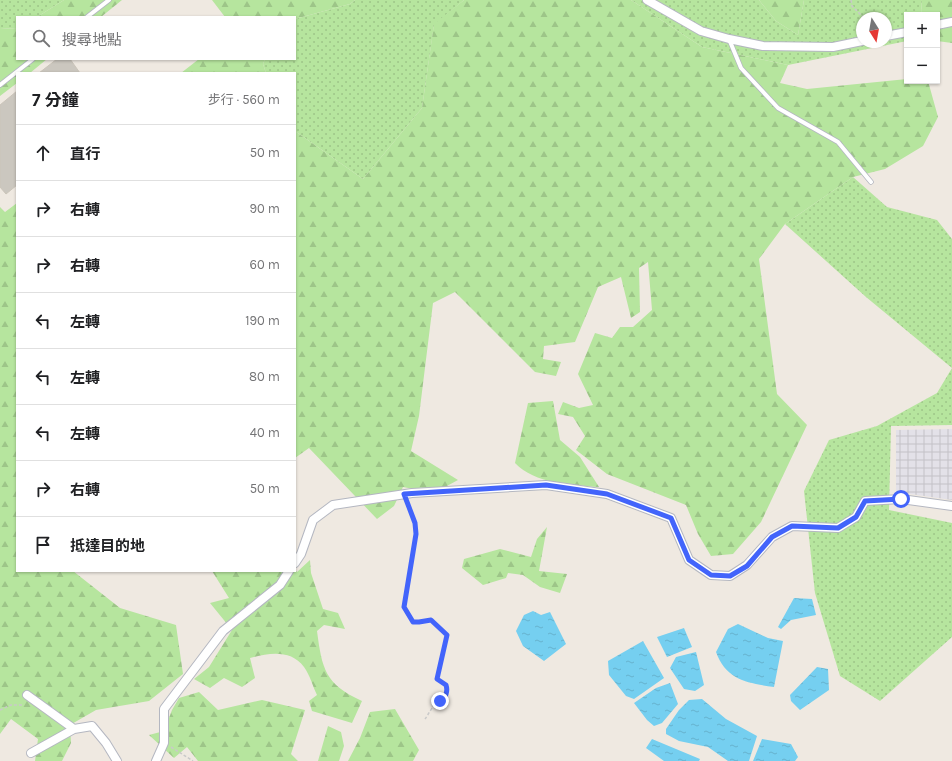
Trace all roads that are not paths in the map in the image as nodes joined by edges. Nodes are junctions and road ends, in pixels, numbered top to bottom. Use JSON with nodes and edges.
{"nodes":[{"id":1,"x":109,"y":0,"type":"edge"},
{"id":2,"x":647,"y":0,"type":"edge"},
{"id":3,"x":88,"y":16,"type":"edge"},
{"id":4,"x":952,"y":22,"type":"edge"},
{"id":5,"x":940,"y":24,"type":"edge"},
{"id":6,"x":904,"y":33,"type":"edge"},
{"id":7,"x":892,"y":35,"type":"edge"},
{"id":8,"x":729,"y":40,"type":"junction"},
{"id":9,"x":856,"y":42,"type":"edge"},
{"id":10,"x":32,"y":60,"type":"edge"},
{"id":11,"x":16,"y":72,"type":"edge"},
{"id":12,"x":16,"y":72,"type":"edge"},
{"id":13,"x":0,"y":85,"type":"edge"},
{"id":14,"x":871,"y":182,"type":"dead end"},
{"id":15,"x":952,"y":506,"type":"edge"},
{"id":16,"x":296,"y":562,"type":"edge"},
{"id":17,"x":289,"y":572,"type":"edge"},
{"id":18,"x":28,"y":695,"type":"dead end"},
{"id":19,"x":74,"y":729,"type":"junction"},
{"id":20,"x":32,"y":753,"type":"dead end"},
{"id":21,"x":117,"y":761,"type":"edge"},
{"id":22,"x":156,"y":761,"type":"edge"}],
"edges":[{"from":1,"to":3,"type":"lane"},
{"from":2,"to":8,"type":"street"},
{"from":4,"to":5,"type":"street"},
{"from":6,"to":7,"type":"street"},
{"from":8,"to":9,"type":"street"},
{"from":8,"to":14,"type":"lane"},
{"from":10,"to":12,"type":"lane"},
{"from":11,"to":13,"type":"lane"},
{"from":15,"to":16,"type":"street"},
{"from":17,"to":22,"type":"street"},
{"from":18,"to":19,"type":"street"},
{"from":19,"to":20,"type":"street"},
{"from":19,"to":21,"type":"street"}]}
